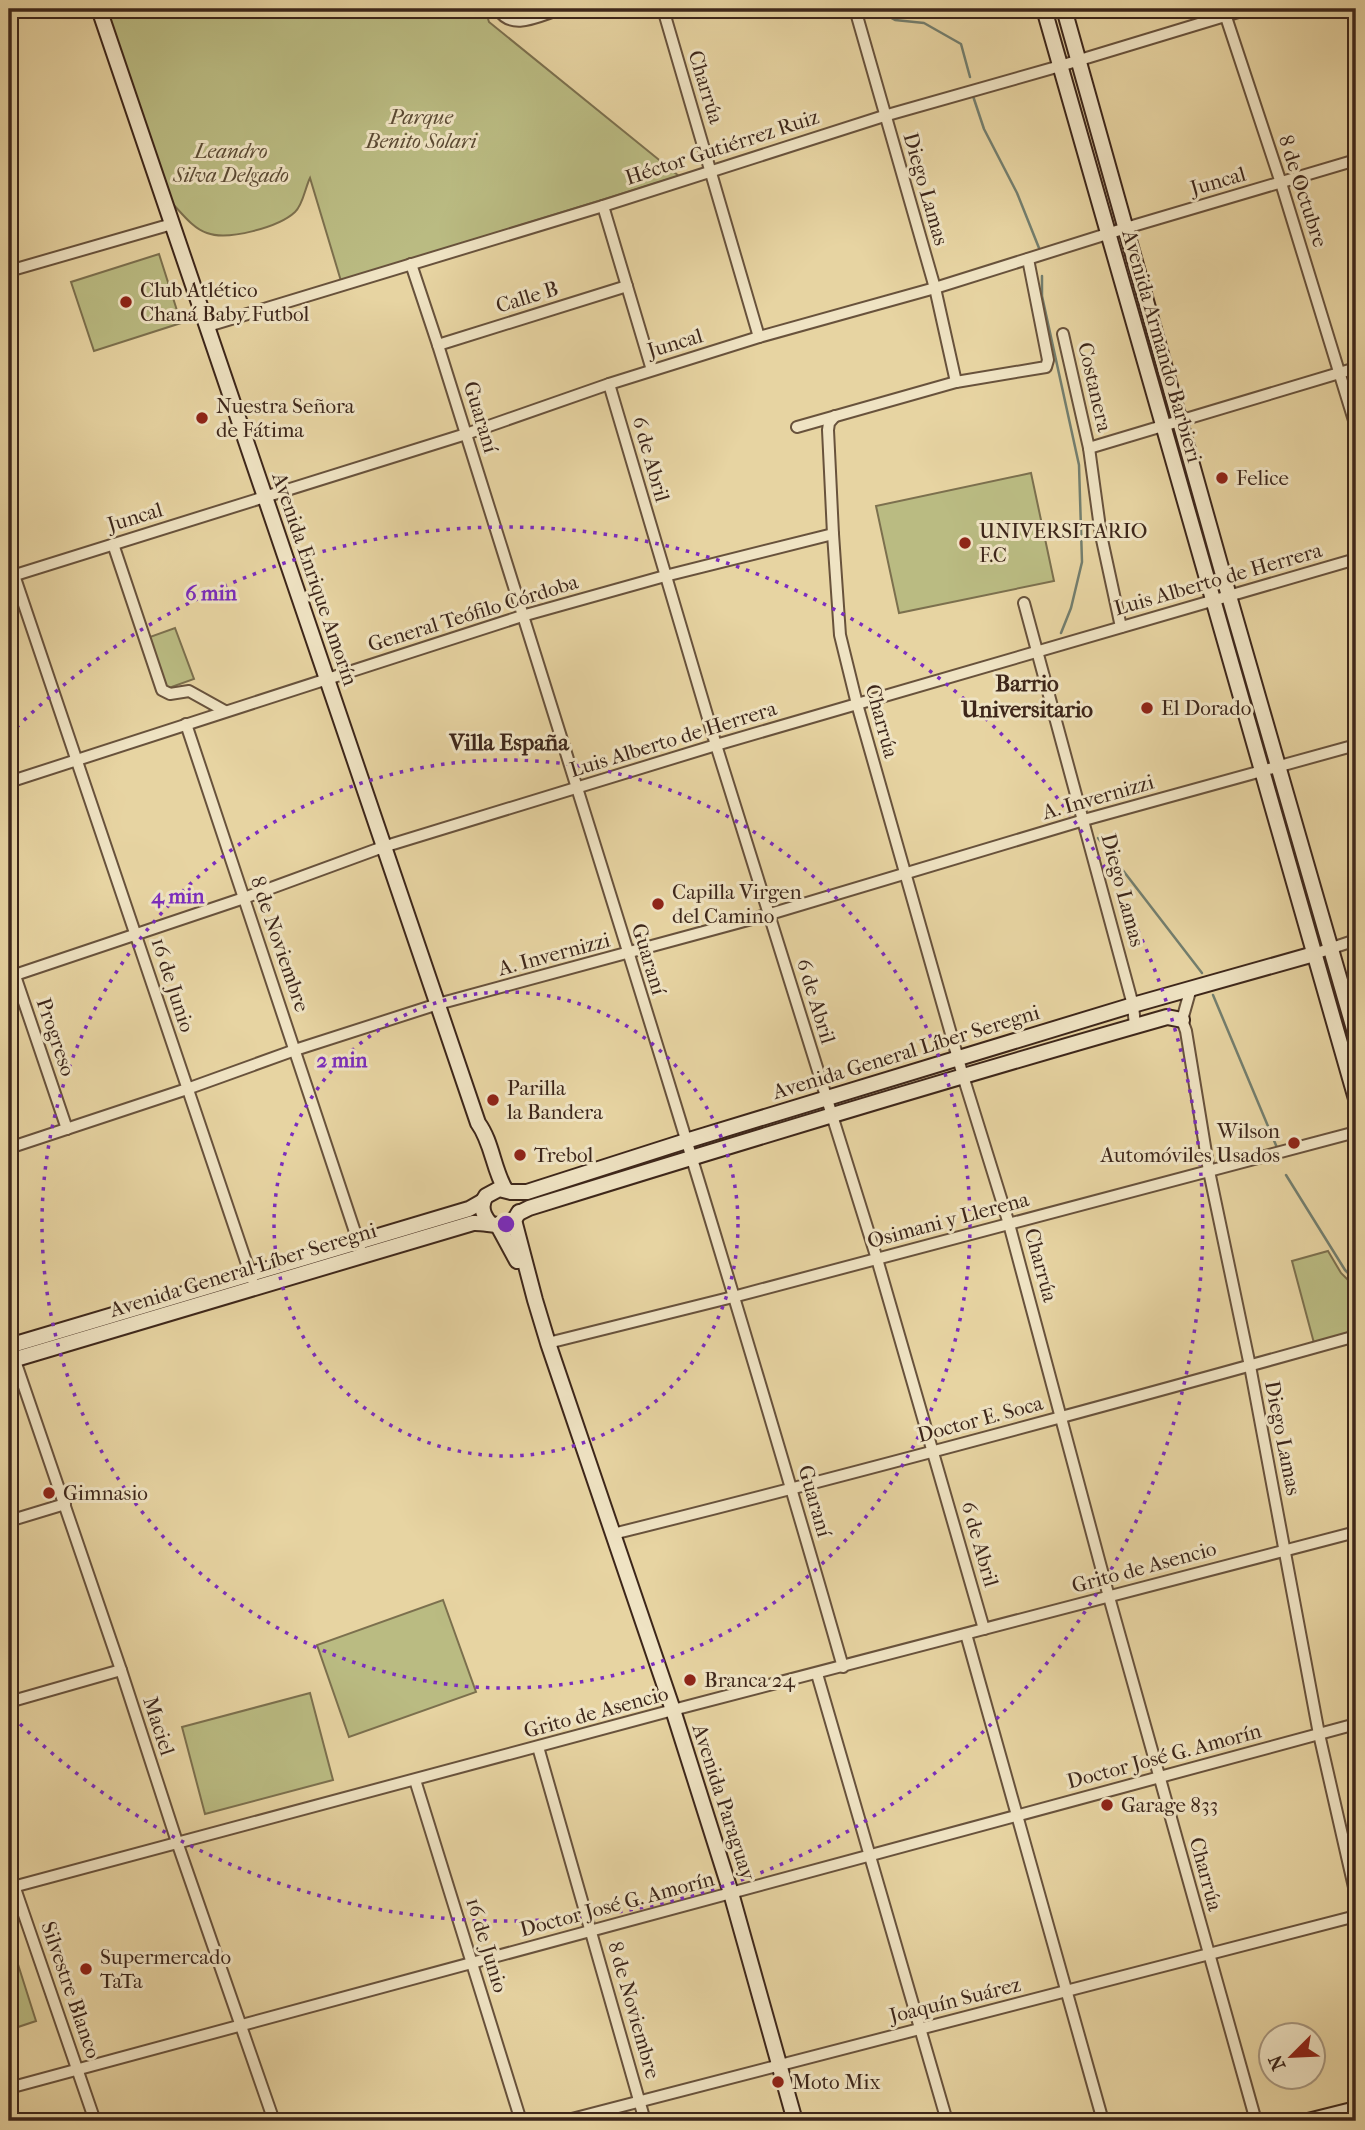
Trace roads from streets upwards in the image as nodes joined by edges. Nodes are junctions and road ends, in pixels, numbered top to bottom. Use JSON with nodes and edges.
{"nodes":[{"id":1,"x":99,"y":9,"type":"edge"},
{"id":2,"x":498,"y":9,"type":"edge"},
{"id":3,"x":561,"y":9,"type":"edge"},
{"id":4,"x":663,"y":9,"type":"edge"},
{"id":5,"x":855,"y":9,"type":"edge"},
{"id":6,"x":1044,"y":9,"type":"edge"},
{"id":7,"x":1064,"y":9,"type":"edge"},
{"id":8,"x":1248,"y":9,"type":"edge"},
{"id":9,"x":1224,"y":12,"type":"edge"},
{"id":10,"x":1079,"y":60,"type":"junction"},
{"id":11,"x":1060,"y":66,"type":"junction"},
{"id":12,"x":884,"y":116,"type":"junction"},
{"id":13,"x":1356,"y":160,"type":"edge"},
{"id":14,"x":711,"y":170,"type":"junction"},
{"id":15,"x":1281,"y":183,"type":"junction"},
{"id":16,"x":603,"y":206,"type":"junction"},
{"id":17,"x":172,"y":224,"type":"junction"},
{"id":18,"x":1126,"y":228,"type":"junction"},
{"id":19,"x":1108,"y":234,"type":"junction"},
{"id":20,"x":1028,"y":258,"type":"junction"},
{"id":21,"x":411,"y":264,"type":"junction"},
{"id":22,"x":9,"y":271,"type":"edge"},
{"id":23,"x":627,"y":286,"type":"junction"},
{"id":24,"x":935,"y":288,"type":"junction"},
{"id":25,"x":208,"y":326,"type":"junction"},
{"id":26,"x":1063,"y":334,"type":"dead end"},
{"id":27,"x":759,"y":337,"type":"junction"},
{"id":28,"x":438,"y":345,"type":"junction"},
{"id":29,"x":1356,"y":368,"type":"edge"},
{"id":30,"x":652,"y":370,"type":"junction"},
{"id":31,"x":1341,"y":373,"type":"junction"},
{"id":32,"x":956,"y":382,"type":"junction"},
{"id":33,"x":609,"y":384,"type":"junction"},
{"id":34,"x":835,"y":416,"type":"junction"},
{"id":35,"x":1180,"y":422,"type":"junction"},
{"id":36,"x":797,"y":427,"type":"dead end"},
{"id":37,"x":1164,"y":427,"type":"junction"},
{"id":38,"x":1356,"y":427,"type":"edge"},
{"id":39,"x":466,"y":434,"type":"junction"},
{"id":40,"x":1089,"y":448,"type":"junction"},
{"id":41,"x":265,"y":497,"type":"junction"},
{"id":42,"x":833,"y":534,"type":"junction"},
{"id":43,"x":113,"y":544,"type":"junction"},
{"id":44,"x":1356,"y":559,"type":"edge"},
{"id":45,"x":11,"y":576,"type":"edge"},
{"id":46,"x":665,"y":576,"type":"junction"},
{"id":47,"x":1229,"y":596,"type":"junction"},
{"id":48,"x":1213,"y":601,"type":"junction"},
{"id":49,"x":1024,"y":603,"type":"dead end"},
{"id":50,"x":522,"y":616,"type":"junction"},
{"id":51,"x":1121,"y":627,"type":"junction"},
{"id":52,"x":1037,"y":652,"type":"junction"},
{"id":53,"x":327,"y":678,"type":"junction"},
{"id":54,"x":857,"y":704,"type":"junction"},
{"id":55,"x":225,"y":711,"type":"junction"},
{"id":56,"x":186,"y":724,"type":"junction"},
{"id":57,"x":716,"y":745,"type":"junction"},
{"id":58,"x":1356,"y":745,"type":"edge"},
{"id":59,"x":76,"y":760,"type":"junction"},
{"id":60,"x":1279,"y":766,"type":"junction"},
{"id":61,"x":1262,"y":771,"type":"junction"},
{"id":62,"x":9,"y":782,"type":"edge"},
{"id":63,"x":576,"y":789,"type":"junction"},
{"id":64,"x":1084,"y":820,"type":"junction"},
{"id":65,"x":383,"y":847,"type":"junction"},
{"id":66,"x":905,"y":873,"type":"junction"},
{"id":67,"x":244,"y":898,"type":"junction"},
{"id":68,"x":770,"y":914,"type":"junction"},
{"id":69,"x":136,"y":934,"type":"junction"},
{"id":70,"x":1356,"y":940,"type":"edge"},
{"id":71,"x":1331,"y":948,"type":"junction"},
{"id":72,"x":628,"y":954,"type":"junction"},
{"id":73,"x":1314,"y":954,"type":"junction"},
{"id":74,"x":9,"y":958,"type":"edge"},
{"id":75,"x":12,"y":976,"type":"edge"},
{"id":76,"x":1191,"y":988,"type":"junction"},
{"id":77,"x":438,"y":1004,"type":"junction"},
{"id":78,"x":1133,"y":1004,"type":"junction"},
{"id":79,"x":1182,"y":1020,"type":"junction"},
{"id":80,"x":1135,"y":1026,"type":"junction"},
{"id":81,"x":1356,"y":1037,"type":"edge"},
{"id":82,"x":295,"y":1050,"type":"junction"},
{"id":83,"x":958,"y":1059,"type":"junction"},
{"id":84,"x":963,"y":1076,"type":"junction"},
{"id":85,"x":187,"y":1089,"type":"junction"},
{"id":86,"x":826,"y":1098,"type":"junction"},
{"id":87,"x":1356,"y":1099,"type":"edge"},
{"id":88,"x":831,"y":1115,"type":"junction"},
{"id":89,"x":478,"y":1123,"type":"junction"},
{"id":90,"x":67,"y":1129,"type":"junction"},
{"id":91,"x":1356,"y":1132,"type":"edge"},
{"id":92,"x":686,"y":1141,"type":"junction"},
{"id":93,"x":9,"y":1148,"type":"edge"},
{"id":94,"x":691,"y":1157,"type":"junction"},
{"id":95,"x":1209,"y":1171,"type":"junction"},
{"id":96,"x":508,"y":1191,"type":"junction"},
{"id":97,"x":484,"y":1199,"type":"junction"},
{"id":98,"x":517,"y":1216,"type":"junction"},
{"id":99,"x":1009,"y":1223,"type":"junction"},
{"id":100,"x":494,"y":1224,"type":"junction"},
{"id":101,"x":358,"y":1242,"type":"junction"},
{"id":102,"x":363,"y":1256,"type":"junction"},
{"id":103,"x":877,"y":1259,"type":"junction"},
{"id":104,"x":250,"y":1273,"type":"junction"},
{"id":105,"x":255,"y":1288,"type":"junction"},
{"id":106,"x":733,"y":1297,"type":"junction"},
{"id":107,"x":535,"y":1300,"type":"junction"},
{"id":108,"x":1356,"y":1336,"type":"edge"},
{"id":109,"x":548,"y":1343,"type":"junction"},
{"id":110,"x":10,"y":1351,"type":"edge"},
{"id":111,"x":1250,"y":1366,"type":"junction"},
{"id":112,"x":1062,"y":1418,"type":"junction"},
{"id":113,"x":933,"y":1452,"type":"junction"},
{"id":114,"x":792,"y":1489,"type":"junction"},
{"id":115,"x":65,"y":1504,"type":"junction"},
{"id":116,"x":9,"y":1521,"type":"edge"},
{"id":117,"x":1356,"y":1532,"type":"edge"},
{"id":118,"x":613,"y":1534,"type":"junction"},
{"id":119,"x":1284,"y":1550,"type":"junction"},
{"id":120,"x":1109,"y":1597,"type":"junction"},
{"id":121,"x":984,"y":1629,"type":"junction"},
{"id":122,"x":966,"y":1634,"type":"junction"},
{"id":123,"x":844,"y":1667,"type":"junction"},
{"id":124,"x":121,"y":1670,"type":"junction"},
{"id":125,"x":817,"y":1674,"type":"junction"},
{"id":126,"x":9,"y":1702,"type":"edge"},
{"id":127,"x":673,"y":1710,"type":"junction"},
{"id":128,"x":1356,"y":1724,"type":"edge"},
{"id":129,"x":1319,"y":1734,"type":"junction"},
{"id":130,"x":538,"y":1748,"type":"junction"},
{"id":131,"x":1160,"y":1777,"type":"junction"},
{"id":132,"x":415,"y":1780,"type":"junction"},
{"id":133,"x":1017,"y":1816,"type":"junction"},
{"id":134,"x":177,"y":1842,"type":"junction"},
{"id":135,"x":870,"y":1855,"type":"junction"},
{"id":136,"x":9,"y":1871,"type":"edge"},
{"id":137,"x":11,"y":1887,"type":"edge"},
{"id":138,"x":732,"y":1893,"type":"junction"},
{"id":139,"x":1356,"y":1896,"type":"edge"},
{"id":140,"x":1356,"y":1916,"type":"edge"},
{"id":141,"x":592,"y":1930,"type":"junction"},
{"id":142,"x":1208,"y":1955,"type":"junction"},
{"id":143,"x":472,"y":1963,"type":"junction"},
{"id":144,"x":1066,"y":1991,"type":"junction"},
{"id":145,"x":242,"y":2025,"type":"junction"},
{"id":146,"x":920,"y":2029,"type":"junction"},
{"id":147,"x":780,"y":2065,"type":"junction"},
{"id":148,"x":78,"y":2069,"type":"junction"},
{"id":149,"x":9,"y":2088,"type":"edge"},
{"id":150,"x":640,"y":2101,"type":"junction"},
{"id":151,"x":1356,"y":2109,"type":"edge"},
{"id":152,"x":95,"y":2121,"type":"edge"},
{"id":153,"x":274,"y":2121,"type":"edge"},
{"id":154,"x":521,"y":2121,"type":"edge"},
{"id":155,"x":564,"y":2121,"type":"edge"},
{"id":156,"x":645,"y":2121,"type":"edge"},
{"id":157,"x":795,"y":2121,"type":"edge"},
{"id":158,"x":947,"y":2121,"type":"edge"},
{"id":159,"x":1103,"y":2121,"type":"edge"},
{"id":160,"x":1256,"y":2121,"type":"edge"},
{"id":161,"x":1308,"y":2121,"type":"edge"}],
"edges":[{"from":1,"to":17,"type":"street","name":"Avenida Enrique Amorín"},
{"from":2,"to":3,"type":"street"},
{"from":4,"to":14,"type":"street","name":"Charrúa"},
{"from":5,"to":12,"type":"street","name":"Diego Lamas"},
{"from":6,"to":11,"type":"street","name":"Avenida Armando Barbieri"},
{"from":7,"to":10,"type":"street","name":"Avenida Armando Barbieri"},
{"from":8,"to":9,"type":"street","name":"Héctor Gutiérrez Ruiz"},
{"from":9,"to":10,"type":"street","name":"Héctor Gutiérrez Ruiz"},
{"from":9,"to":15,"type":"street","name":"8 de Octubre"},
{"from":10,"to":11,"type":"street","name":"Héctor Gutiérrez Ruiz"},
{"from":10,"to":18,"type":"street","name":"Avenida Armando Barbieri"},
{"from":11,"to":12,"type":"street","name":"Héctor Gutiérrez Ruiz"},
{"from":11,"to":19,"type":"street","name":"Avenida Armando Barbieri"},
{"from":12,"to":14,"type":"street","name":"Héctor Gutiérrez Ruiz"},
{"from":12,"to":24,"type":"street","name":"Diego Lamas"},
{"from":13,"to":15,"type":"street","name":"Juncal"},
{"from":14,"to":16,"type":"street","name":"Héctor Gutiérrez Ruiz"},
{"from":14,"to":27,"type":"street","name":"Charrúa"},
{"from":15,"to":18,"type":"street","name":"Juncal"},
{"from":15,"to":31,"type":"street","name":"8 de Octubre"},
{"from":16,"to":21,"type":"street","name":"Héctor Gutiérrez Ruiz"},
{"from":16,"to":23,"type":"street"},
{"from":17,"to":22,"type":"street"},
{"from":17,"to":25,"type":"street","name":"Avenida Enrique Amorín"},
{"from":18,"to":19,"type":"street","name":"Juncal"},
{"from":18,"to":35,"type":"street","name":"Avenida Armando Barbieri"},
{"from":19,"to":20,"type":"street","name":"Juncal"},
{"from":19,"to":37,"type":"street","name":"Avenida Armando Barbieri"},
{"from":20,"to":24,"type":"street","name":"Juncal"},
{"from":20,"to":32,"type":"street"},
{"from":21,"to":25,"type":"street","name":"Héctor Gutiérrez Ruiz"},
{"from":21,"to":28,"type":"street","name":"Guaraní"},
{"from":23,"to":28,"type":"street","name":"Calle B"},
{"from":23,"to":30,"type":"street"},
{"from":24,"to":27,"type":"street","name":"Juncal"},
{"from":24,"to":32,"type":"street","name":"Diego Lamas"},
{"from":25,"to":41,"type":"street","name":"Avenida Enrique Amorín"},
{"from":26,"to":40,"type":"street","name":"Costanera"},
{"from":27,"to":30,"type":"street","name":"Juncal"},
{"from":28,"to":39,"type":"street","name":"Guaraní"},
{"from":29,"to":31,"type":"street"},
{"from":30,"to":33,"type":"street","name":"Juncal"},
{"from":31,"to":35,"type":"street"},
{"from":31,"to":38,"type":"street","name":"8 de Octubre"},
{"from":32,"to":34,"type":"street"},
{"from":33,"to":39,"type":"street","name":"Juncal"},
{"from":33,"to":46,"type":"street","name":"6 de Abril"},
{"from":34,"to":36,"type":"street"},
{"from":34,"to":42,"type":"street","name":"Charrúa"},
{"from":35,"to":37,"type":"street"},
{"from":35,"to":47,"type":"street","name":"Avenida Armando Barbieri"},
{"from":37,"to":40,"type":"street"},
{"from":37,"to":48,"type":"street","name":"Avenida Armando Barbieri"},
{"from":39,"to":41,"type":"street","name":"Juncal"},
{"from":39,"to":50,"type":"street","name":"Guaraní"},
{"from":40,"to":51,"type":"street","name":"Costanera"},
{"from":41,"to":43,"type":"street","name":"Juncal"},
{"from":41,"to":53,"type":"street","name":"Avenida Enrique Amorín"},
{"from":42,"to":46,"type":"street","name":"General Teófilo Córdoba"},
{"from":42,"to":54,"type":"street","name":"Charrúa"},
{"from":43,"to":45,"type":"street","name":"Juncal"},
{"from":43,"to":55,"type":"street"},
{"from":44,"to":47,"type":"street","name":"Luis Alberto de Herrera"},
{"from":45,"to":59,"type":"street","name":"16 de Junio"},
{"from":46,"to":50,"type":"street","name":"General Teófilo Córdoba"},
{"from":46,"to":57,"type":"street","name":"6 de Abril"},
{"from":47,"to":48,"type":"street","name":"Luis Alberto de Herrera"},
{"from":47,"to":60,"type":"street","name":"Avenida Armando Barbieri"},
{"from":48,"to":51,"type":"street","name":"Luis Alberto de Herrera"},
{"from":48,"to":61,"type":"street","name":"Avenida Armando Barbieri"},
{"from":49,"to":52,"type":"street","name":"Diego Lamas"},
{"from":50,"to":53,"type":"street","name":"General Teófilo Córdoba"},
{"from":50,"to":63,"type":"street","name":"Guaraní"},
{"from":51,"to":52,"type":"street","name":"Luis Alberto de Herrera"},
{"from":52,"to":54,"type":"street","name":"Luis Alberto de Herrera"},
{"from":52,"to":64,"type":"street","name":"Diego Lamas"},
{"from":53,"to":55,"type":"street","name":"General Teófilo Córdoba"},
{"from":53,"to":65,"type":"street","name":"Avenida Enrique Amorín"},
{"from":54,"to":57,"type":"street","name":"Luis Alberto de Herrera"},
{"from":54,"to":66,"type":"street","name":"Charrúa"},
{"from":55,"to":56,"type":"street","name":"General Teófilo Córdoba"},
{"from":56,"to":59,"type":"street","name":"General Teófilo Córdoba"},
{"from":56,"to":67,"type":"street","name":"8 de Noviembre"},
{"from":57,"to":63,"type":"street","name":"Luis Alberto de Herrera"},
{"from":57,"to":68,"type":"street","name":"6 de Abril"},
{"from":58,"to":60,"type":"street","name":"A. Invernizzi"},
{"from":59,"to":62,"type":"street","name":"General Teófilo Córdoba"},
{"from":59,"to":69,"type":"street","name":"16 de Junio"},
{"from":60,"to":61,"type":"street","name":"A. Invernizzi"},
{"from":60,"to":71,"type":"street","name":"Avenida Armando Barbieri"},
{"from":61,"to":64,"type":"street","name":"A. Invernizzi"},
{"from":61,"to":73,"type":"street","name":"Avenida Armando Barbieri"},
{"from":63,"to":65,"type":"street","name":"Luis Alberto de Herrera"},
{"from":63,"to":72,"type":"street","name":"Guaraní"},
{"from":64,"to":66,"type":"street","name":"A. Invernizzi"},
{"from":64,"to":78,"type":"street","name":"Diego Lamas"},
{"from":65,"to":67,"type":"street","name":"Luis Alberto de Herrera"},
{"from":65,"to":77,"type":"street","name":"Avenida Enrique Amorín"},
{"from":66,"to":68,"type":"street","name":"A. Invernizzi"},
{"from":66,"to":83,"type":"street","name":"Charrúa"},
{"from":67,"to":69,"type":"street","name":"Luis Alberto de Herrera"},
{"from":67,"to":82,"type":"street","name":"8 de Noviembre"},
{"from":68,"to":72,"type":"street","name":"A. Invernizzi"},
{"from":68,"to":86,"type":"street","name":"6 de Abril"},
{"from":69,"to":75,"type":"street","name":"Luis Alberto de Herrera"},
{"from":69,"to":85,"type":"street","name":"16 de Junio"},
{"from":70,"to":71,"type":"street"},
{"from":71,"to":73,"type":"street"},
{"from":71,"to":81,"type":"street","name":"Avenida Armando Barbieri"},
{"from":72,"to":77,"type":"street","name":"A. Invernizzi"},
{"from":72,"to":92,"type":"street","name":"Guaraní"},
{"from":73,"to":76,"type":"street","name":"Avenida General Líber Seregni"},
{"from":73,"to":87,"type":"street","name":"Avenida Armando Barbieri"},
{"from":74,"to":75,"type":"street","name":"Progreso"},
{"from":75,"to":90,"type":"street","name":"Progreso"},
{"from":76,"to":78,"type":"street","name":"Avenida General Líber Seregni"},
{"from":76,"to":79,"type":"street","name":"Diego Lamas"},
{"from":77,"to":82,"type":"street","name":"A. Invernizzi"},
{"from":77,"to":89,"type":"street","name":"Avenida Enrique Amorín"},
{"from":78,"to":80,"type":"street","name":"Diego Lamas"},
{"from":78,"to":83,"type":"street","name":"Avenida General Líber Seregni"},
{"from":79,"to":80,"type":"street","name":"Avenida General Líber Seregni"},
{"from":79,"to":95,"type":"street","name":"Diego Lamas"},
{"from":80,"to":84,"type":"street","name":"Avenida General Líber Seregni"},
{"from":82,"to":85,"type":"street","name":"A. Invernizzi"},
{"from":82,"to":101,"type":"street","name":"8 de Noviembre"},
{"from":83,"to":84,"type":"street","name":"Charrúa"},
{"from":83,"to":86,"type":"street","name":"Avenida General Líber Seregni"},
{"from":84,"to":88,"type":"street","name":"Avenida General Líber Seregni"},
{"from":84,"to":99,"type":"street","name":"Charrúa"},
{"from":85,"to":90,"type":"street","name":"A. Invernizzi"},
{"from":85,"to":104,"type":"street","name":"16 de Junio"},
{"from":86,"to":88,"type":"street","name":"6 de Abril"},
{"from":86,"to":92,"type":"street","name":"Avenida General Líber Seregni"},
{"from":88,"to":94,"type":"street","name":"Avenida General Líber Seregni"},
{"from":88,"to":103,"type":"street","name":"6 de Abril"},
{"from":89,"to":96,"type":"street","name":"Avenida Enrique Amorín"},
{"from":89,"to":97,"type":"street","name":"Avenida Enrique Amorín"},
{"from":90,"to":93,"type":"street","name":"A. Invernizzi"},
{"from":91,"to":95,"type":"street","name":"Osimani y Llerena"},
{"from":92,"to":94,"type":"street","name":"Guaraní"},
{"from":92,"to":96,"type":"street","name":"Avenida General Líber Seregni"},
{"from":94,"to":98,"type":"street","name":"Avenida General Líber Seregni"},
{"from":94,"to":106,"type":"street","name":"Guaraní"},
{"from":95,"to":99,"type":"street","name":"Osimani y Llerena"},
{"from":95,"to":111,"type":"street","name":"Diego Lamas"},
{"from":96,"to":97,"type":"street"},
{"from":96,"to":98,"type":"street"},
{"from":97,"to":100,"type":"street"},
{"from":97,"to":101,"type":"street","name":"Avenida General Líber Seregni"},
{"from":98,"to":100,"type":"street"},
{"from":98,"to":107,"type":"street","name":"Avenida Paraguay"},
{"from":99,"to":103,"type":"street","name":"Osimani y Llerena"},
{"from":99,"to":112,"type":"street","name":"Charrúa"},
{"from":100,"to":102,"type":"street","name":"Avenida General Líber Seregni"},
{"from":100,"to":107,"type":"street","name":"Avenida Paraguay"},
{"from":101,"to":102,"type":"street","name":"8 de Noviembre"},
{"from":101,"to":104,"type":"street","name":"Avenida General Líber Seregni"},
{"from":102,"to":105,"type":"street","name":"Avenida General Líber Seregni"},
{"from":103,"to":106,"type":"street","name":"Osimani y Llerena"},
{"from":103,"to":113,"type":"street","name":"6 de Abril"},
{"from":104,"to":105,"type":"street","name":"16 de Junio"},
{"from":104,"to":110,"type":"street","name":"Avenida General Líber Seregni"},
{"from":105,"to":110,"type":"street","name":"Avenida General Líber Seregni"},
{"from":106,"to":109,"type":"street","name":"Osimani y Llerena"},
{"from":106,"to":114,"type":"street","name":"Guaraní"},
{"from":107,"to":109,"type":"street","name":"Avenida Paraguay"},
{"from":108,"to":111,"type":"street","name":"Doctor E. Soca"},
{"from":109,"to":118,"type":"street","name":"Avenida Paraguay"},
{"from":110,"to":115,"type":"street","name":"Maciel"},
{"from":111,"to":112,"type":"street","name":"Doctor E. Soca"},
{"from":111,"to":119,"type":"street","name":"Diego Lamas"},
{"from":112,"to":113,"type":"street","name":"Doctor E. Soca"},
{"from":112,"to":120,"type":"street","name":"Charrúa"},
{"from":113,"to":114,"type":"street","name":"Doctor E. Soca"},
{"from":113,"to":121,"type":"street","name":"6 de Abril"},
{"from":114,"to":118,"type":"street","name":"Doctor E. Soca"},
{"from":114,"to":123,"type":"street","name":"Guaraní"},
{"from":115,"to":116,"type":"street"},
{"from":115,"to":124,"type":"street","name":"Maciel"},
{"from":117,"to":119,"type":"street","name":"Grito de Asencio"},
{"from":118,"to":127,"type":"street","name":"Avenida Paraguay"},
{"from":119,"to":120,"type":"street","name":"Grito de Asencio"},
{"from":119,"to":129,"type":"street","name":"Diego Lamas"},
{"from":120,"to":121,"type":"street","name":"Grito de Asencio"},
{"from":120,"to":131,"type":"street","name":"Charrúa"},
{"from":121,"to":122,"type":"street","name":"Grito de Asencio"},
{"from":122,"to":123,"type":"street","name":"Grito de Asencio"},
{"from":122,"to":133,"type":"street"},
{"from":123,"to":125,"type":"street","name":"Grito de Asencio"},
{"from":124,"to":126,"type":"street"},
{"from":124,"to":134,"type":"street","name":"Maciel"},
{"from":125,"to":127,"type":"street","name":"Grito de Asencio"},
{"from":125,"to":135,"type":"street"},
{"from":127,"to":130,"type":"street","name":"Grito de Asencio"},
{"from":127,"to":138,"type":"street","name":"Avenida Paraguay"},
{"from":128,"to":129,"type":"street","name":"Doctor José G. Amorín"},
{"from":129,"to":131,"type":"street","name":"Doctor José G. Amorín"},
{"from":129,"to":139,"type":"street","name":"Diego Lamas"},
{"from":130,"to":132,"type":"street","name":"Grito de Asencio"},
{"from":130,"to":141,"type":"street","name":"8 de Noviembre"},
{"from":131,"to":133,"type":"street","name":"Doctor José G. Amorín"},
{"from":131,"to":142,"type":"street","name":"Charrúa"},
{"from":132,"to":134,"type":"street","name":"Grito de Asencio"},
{"from":132,"to":143,"type":"street","name":"16 de Junio"},
{"from":133,"to":135,"type":"street","name":"Doctor José G. Amorín"},
{"from":133,"to":144,"type":"street"},
{"from":134,"to":137,"type":"street","name":"Grito de Asencio"},
{"from":134,"to":145,"type":"street","name":"Maciel"},
{"from":135,"to":138,"type":"street","name":"Doctor José G. Amorín"},
{"from":135,"to":146,"type":"street"},
{"from":136,"to":137,"type":"street","name":"Silvestre Blanco"},
{"from":137,"to":148,"type":"street","name":"Silvestre Blanco"},
{"from":138,"to":141,"type":"street","name":"Doctor José G. Amorín"},
{"from":138,"to":147,"type":"street","name":"Avenida Paraguay"},
{"from":140,"to":142,"type":"street","name":"Joaquín Suárez"},
{"from":141,"to":143,"type":"street","name":"Doctor José G. Amorín"},
{"from":141,"to":150,"type":"street","name":"8 de Noviembre"},
{"from":142,"to":144,"type":"street","name":"Joaquín Suárez"},
{"from":142,"to":160,"type":"street","name":"Charrúa"},
{"from":143,"to":145,"type":"street","name":"Doctor José G. Amorín"},
{"from":143,"to":154,"type":"street","name":"16 de Junio"},
{"from":144,"to":146,"type":"street","name":"Joaquín Suárez"},
{"from":144,"to":159,"type":"street"},
{"from":145,"to":148,"type":"street","name":"Doctor José G. Amorín"},
{"from":145,"to":153,"type":"street","name":"Maciel"},
{"from":146,"to":147,"type":"street","name":"Joaquín Suárez"},
{"from":146,"to":158,"type":"street"},
{"from":147,"to":150,"type":"street","name":"Joaquín Suárez"},
{"from":147,"to":157,"type":"street","name":"Avenida Paraguay"},
{"from":148,"to":149,"type":"street","name":"Doctor José G. Amorín"},
{"from":148,"to":152,"type":"street","name":"Silvestre Blanco"},
{"from":150,"to":155,"type":"street","name":"Joaquín Suárez"},
{"from":150,"to":156,"type":"street","name":"8 de Noviembre"},
{"from":151,"to":161,"type":"street"}]}
